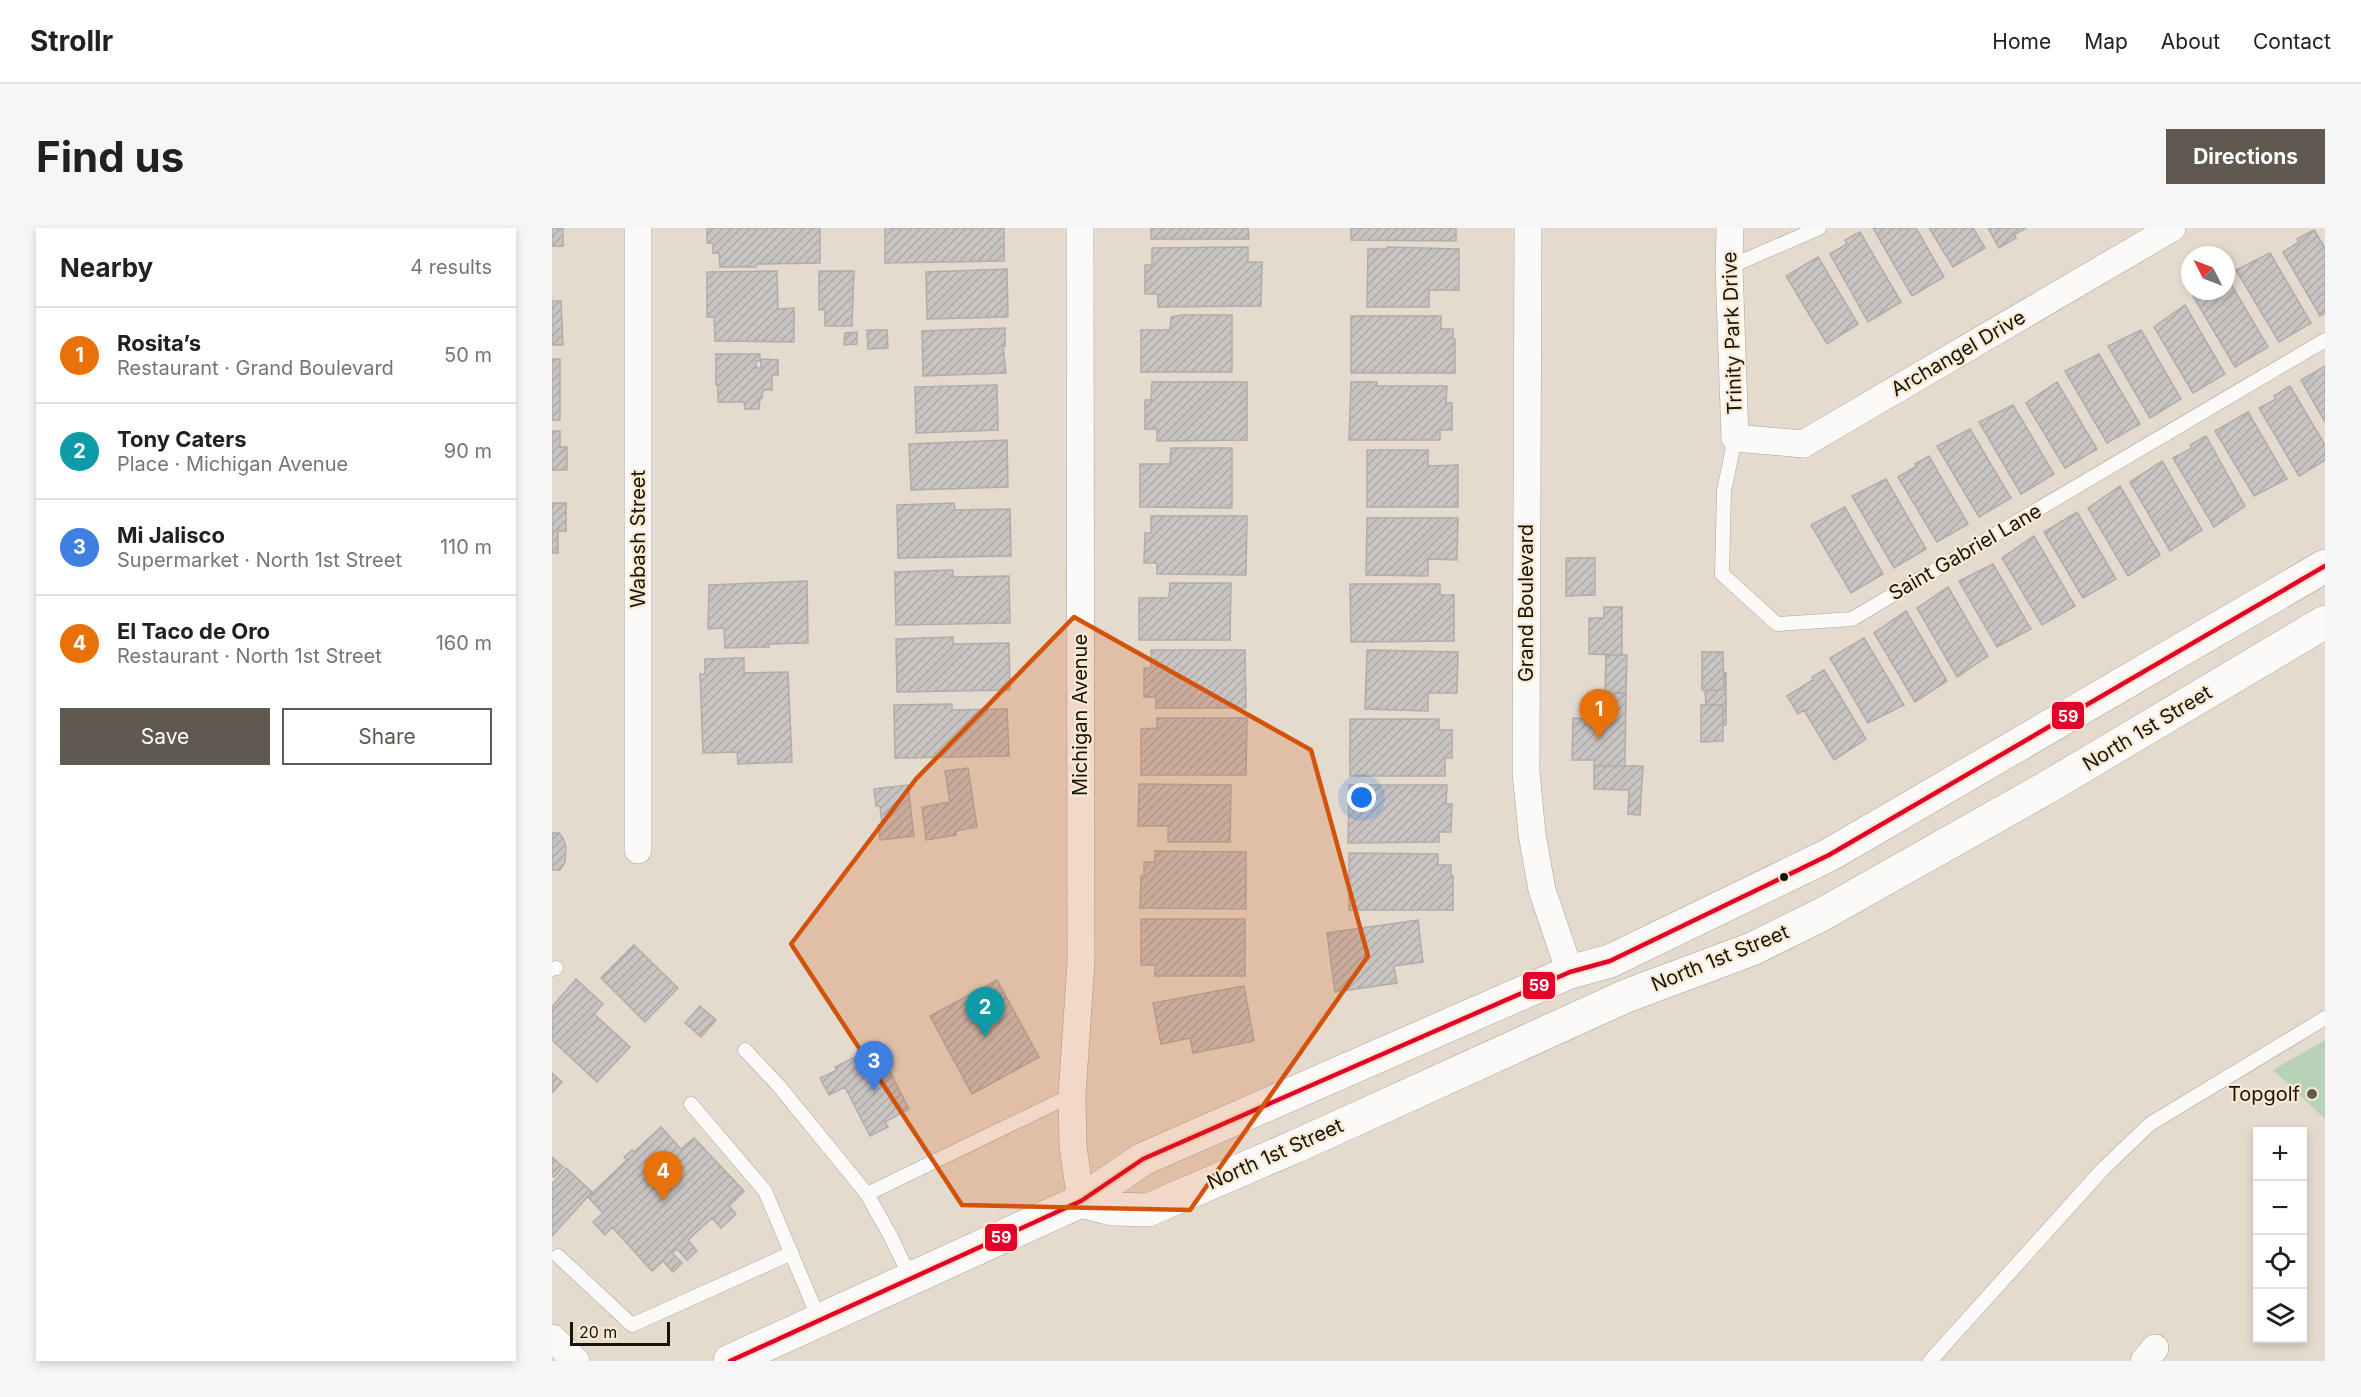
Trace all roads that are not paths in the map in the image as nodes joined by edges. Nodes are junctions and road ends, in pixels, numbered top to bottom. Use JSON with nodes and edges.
{"nodes":[{"id":1,"x":638,"y":228,"type":"edge"},
{"id":2,"x":1080,"y":228,"type":"edge"},
{"id":3,"x":1528,"y":228,"type":"edge"},
{"id":4,"x":1730,"y":228,"type":"edge"},
{"id":5,"x":1819,"y":228,"type":"edge"},
{"id":6,"x":2172,"y":228,"type":"edge"},
{"id":7,"x":1729,"y":267,"type":"junction"},
{"id":8,"x":2325,"y":340,"type":"edge"},
{"id":9,"x":1735,"y":438,"type":"junction"},
{"id":10,"x":2325,"y":566,"type":"edge"},
{"id":11,"x":2325,"y":622,"type":"edge"},
{"id":12,"x":638,"y":850,"type":"dead end"},
{"id":13,"x":1570,"y":972,"type":"junction"},
{"id":14,"x":2325,"y":1018,"type":"edge"},
{"id":15,"x":745,"y":1050,"type":"dead end"},
{"id":16,"x":1072,"y":1095,"type":"junction"},
{"id":17,"x":691,"y":1104,"type":"dead end"},
{"id":18,"x":1301,"y":1144,"type":"junction"},
{"id":19,"x":867,"y":1194,"type":"junction"},
{"id":20,"x":1081,"y":1201,"type":"junction"},
{"id":21,"x":792,"y":1253,"type":"junction"},
{"id":22,"x":558,"y":1256,"type":"dead end"},
{"id":23,"x":910,"y":1278,"type":"junction"},
{"id":24,"x":819,"y":1319,"type":"junction"},
{"id":25,"x":552,"y":1338,"type":"edge"},
{"id":26,"x":576,"y":1361,"type":"edge"},
{"id":27,"x":730,"y":1361,"type":"edge"},
{"id":28,"x":1930,"y":1361,"type":"edge"}],
"edges":[{"from":1,"to":12,"type":"street","name":"Wabash Street"},
{"from":2,"to":16,"type":"street","name":"Michigan Avenue"},
{"from":3,"to":13,"type":"street","name":"Grand Boulevard"},
{"from":4,"to":7,"type":"street","name":"Trinity Park Drive"},
{"from":5,"to":7,"type":"lane"},
{"from":6,"to":9,"type":"street","name":"Archangel Drive"},
{"from":7,"to":9,"type":"street","name":"Trinity Park Drive"},
{"from":8,"to":9,"type":"lane","name":"Saint Gabriel Lane"},
{"from":10,"to":13,"type":"main road","name":"North 1st Street"},
{"from":11,"to":18,"type":"main road","name":"North 1st Street"},
{"from":13,"to":18,"type":"main road"},
{"from":13,"to":20,"type":"main road","name":"North 1st Street"},
{"from":14,"to":28,"type":"lane"},
{"from":15,"to":19,"type":"lane"},
{"from":16,"to":19,"type":"lane"},
{"from":16,"to":20,"type":"street","name":"Michigan Avenue"},
{"from":17,"to":21,"type":"lane"},
{"from":18,"to":20,"type":"main road","name":"North 1st Street"},
{"from":19,"to":23,"type":"lane"},
{"from":20,"to":23,"type":"main road","name":"North 1st Street"},
{"from":21,"to":22,"type":"lane"},
{"from":21,"to":24,"type":"lane"},
{"from":23,"to":24,"type":"main road","name":"North 1st Street"},
{"from":24,"to":27,"type":"main road","name":"North 1st Street"},
{"from":25,"to":26,"type":"street"}]}
